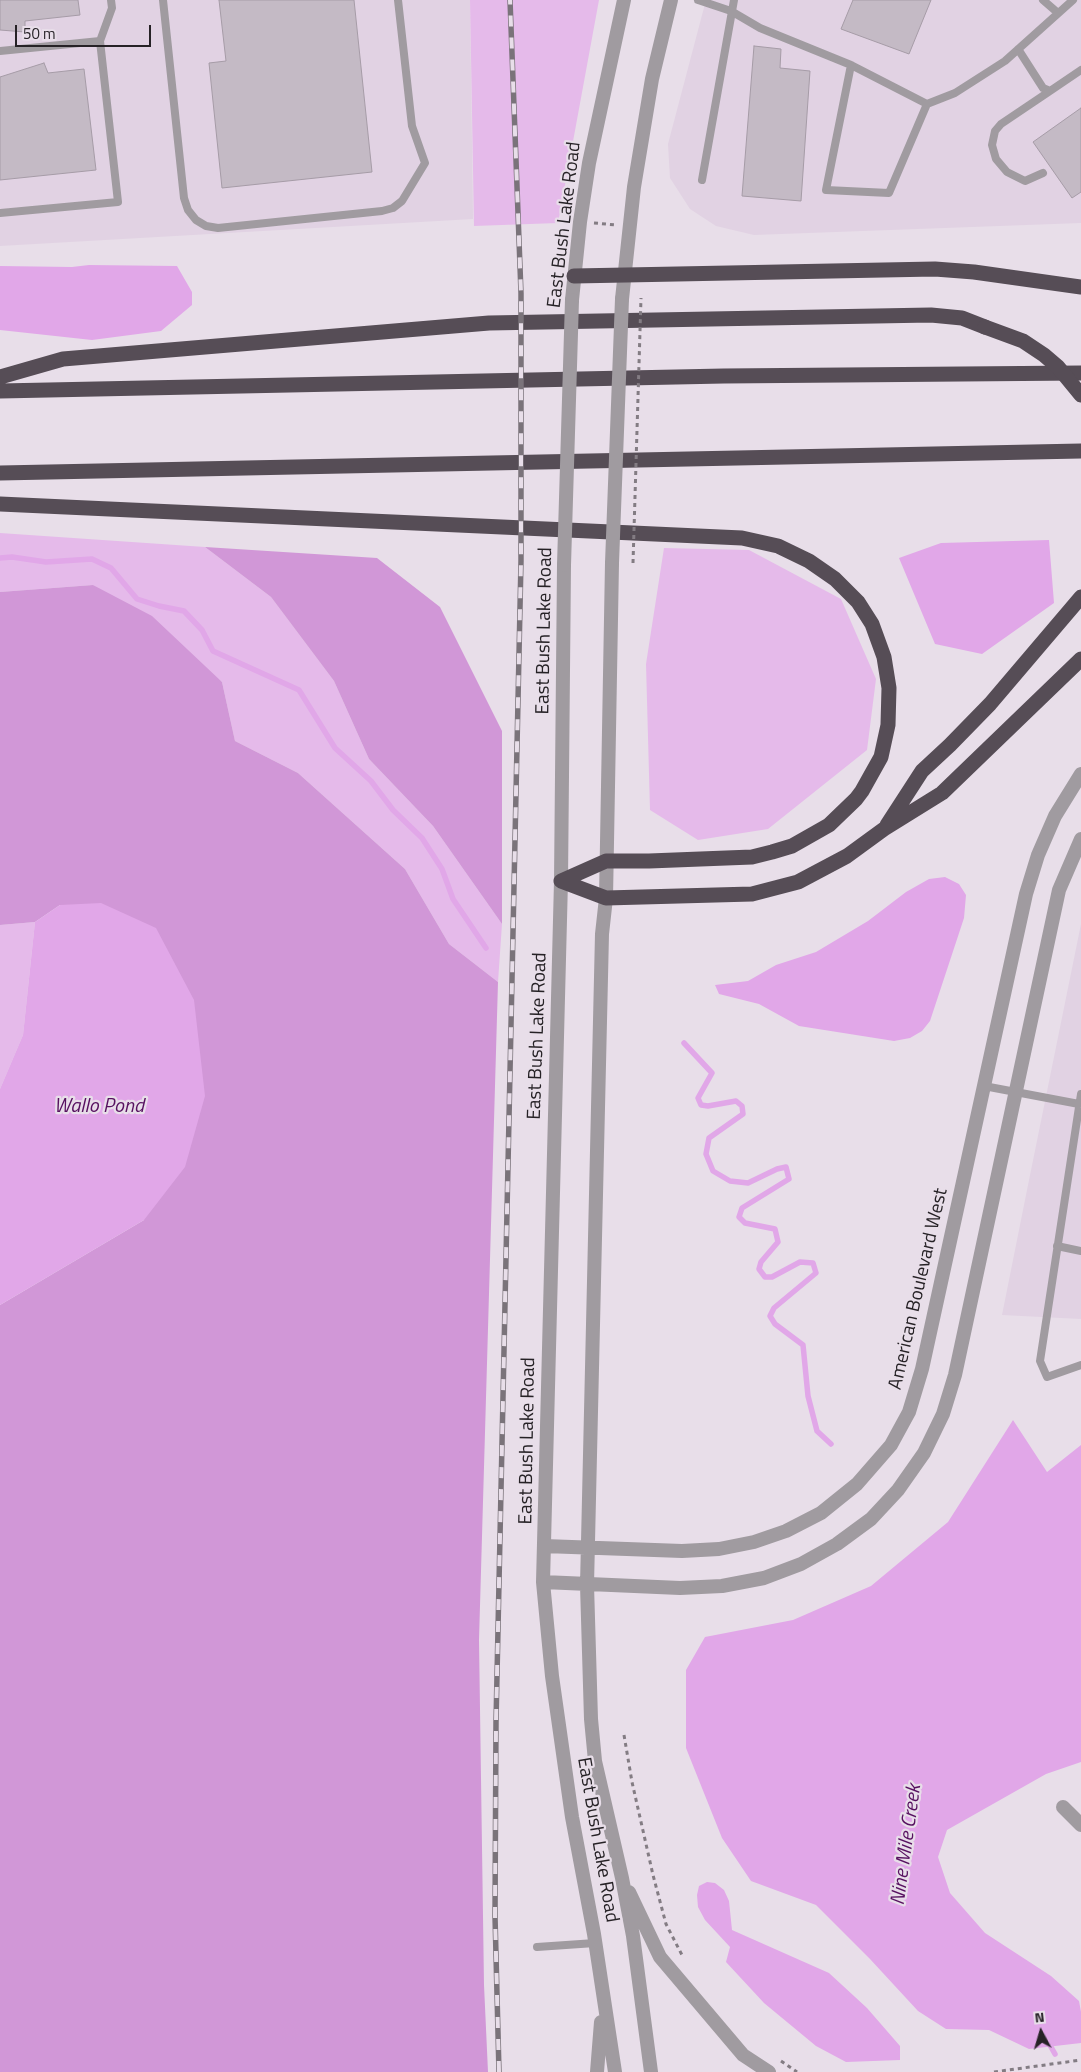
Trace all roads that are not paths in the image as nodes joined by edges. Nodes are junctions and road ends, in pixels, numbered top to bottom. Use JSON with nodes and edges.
{"nodes":[{"id":1,"x":111,"y":0,"type":"edge"},
{"id":2,"x":163,"y":0,"type":"edge"},
{"id":3,"x":398,"y":0,"type":"edge"},
{"id":4,"x":624,"y":0,"type":"edge"},
{"id":5,"x":671,"y":0,"type":"edge"},
{"id":6,"x":698,"y":0,"type":"edge"},
{"id":7,"x":734,"y":0,"type":"edge"},
{"id":8,"x":1043,"y":0,"type":"edge"},
{"id":9,"x":1073,"y":0,"type":"edge"},
{"id":10,"x":731,"y":12,"type":"junction"},
{"id":11,"x":1058,"y":13,"type":"junction"},
{"id":12,"x":100,"y":41,"type":"junction"},
{"id":13,"x":1018,"y":49,"type":"junction"},
{"id":14,"x":0,"y":51,"type":"edge"},
{"id":15,"x":851,"y":65,"type":"junction"},
{"id":16,"x":1081,"y":70,"type":"edge"},
{"id":17,"x":1050,"y":90,"type":"junction"},
{"id":18,"x":927,"y":104,"type":"junction"},
{"id":19,"x":1043,"y":173,"type":"dead end"},
{"id":20,"x":702,"y":180,"type":"dead end"},
{"id":21,"x":0,"y":213,"type":"edge"},
{"id":22,"x":625,"y":274,"type":"junction"},
{"id":23,"x":574,"y":276,"type":"junction"},
{"id":24,"x":1081,"y":287,"type":"edge"},
{"id":25,"x":1081,"y":374,"type":"edge"},
{"id":26,"x":0,"y":377,"type":"edge"},
{"id":27,"x":0,"y":391,"type":"edge"},
{"id":28,"x":1081,"y":396,"type":"edge"},
{"id":29,"x":1081,"y":450,"type":"edge"},
{"id":30,"x":0,"y":473,"type":"edge"},
{"id":31,"x":0,"y":504,"type":"edge"},
{"id":32,"x":1081,"y":597,"type":"edge"},
{"id":33,"x":1081,"y":659,"type":"edge"},
{"id":34,"x":1081,"y":774,"type":"edge"},
{"id":35,"x":884,"y":829,"type":"junction"},
{"id":36,"x":1081,"y":839,"type":"edge"},
{"id":37,"x":606,"y":861,"type":"junction"},
{"id":38,"x":561,"y":881,"type":"junction"},
{"id":39,"x":606,"y":898,"type":"junction"},
{"id":40,"x":984,"y":1086,"type":"junction"},
{"id":41,"x":1017,"y":1092,"type":"junction"},
{"id":42,"x":1081,"y":1094,"type":"edge"},
{"id":43,"x":1079,"y":1104,"type":"junction"},
{"id":44,"x":1057,"y":1246,"type":"junction"},
{"id":45,"x":1081,"y":1251,"type":"edge"},
{"id":46,"x":1081,"y":1365,"type":"edge"},
{"id":47,"x":544,"y":1546,"type":"junction"},
{"id":48,"x":588,"y":1547,"type":"junction"},
{"id":49,"x":543,"y":1582,"type":"junction"},
{"id":50,"x":587,"y":1584,"type":"junction"},
{"id":51,"x":1063,"y":1807,"type":"dead end"},
{"id":52,"x":1081,"y":1825,"type":"edge"},
{"id":53,"x":622,"y":1878,"type":"junction"},
{"id":54,"x":595,"y":1943,"type":"junction"},
{"id":55,"x":538,"y":1947,"type":"dead end"},
{"id":56,"x":604,"y":1996,"type":"junction"},
{"id":57,"x":597,"y":2072,"type":"edge"},
{"id":58,"x":615,"y":2072,"type":"edge"},
{"id":59,"x":651,"y":2072,"type":"edge"},
{"id":60,"x":769,"y":2072,"type":"edge"}],
"edges":[{"from":1,"to":12,"type":"lane"},
{"from":2,"to":3,"type":"lane"},
{"from":4,"to":23,"type":"street","name":"East Bush Lake Road"},
{"from":5,"to":22,"type":"street","name":"East Bush Lake Road"},
{"from":6,"to":10,"type":"lane"},
{"from":7,"to":10,"type":"lane"},
{"from":8,"to":11,"type":"lane"},
{"from":9,"to":11,"type":"lane"},
{"from":10,"to":15,"type":"lane"},
{"from":10,"to":20,"type":"lane"},
{"from":11,"to":13,"type":"lane"},
{"from":12,"to":14,"type":"lane"},
{"from":12,"to":21,"type":"lane"},
{"from":13,"to":17,"type":"lane"},
{"from":13,"to":18,"type":"lane"},
{"from":15,"to":18,"type":"lane"},
{"from":15,"to":18,"type":"lane"},
{"from":16,"to":17,"type":"lane"},
{"from":17,"to":19,"type":"lane"},
{"from":22,"to":23,"type":"highway"},
{"from":22,"to":24,"type":"highway"},
{"from":22,"to":37,"type":"street","name":"East Bush Lake Road","bridge":true},
{"from":23,"to":38,"type":"street","name":"East Bush Lake Road","bridge":true},
{"from":25,"to":27,"type":"highway"},
{"from":26,"to":28,"type":"highway","bridge":true},
{"from":29,"to":30,"type":"highway"},
{"from":31,"to":37,"type":"highway"},
{"from":32,"to":35,"type":"highway"},
{"from":33,"to":35,"type":"highway"},
{"from":34,"to":40,"type":"street","name":"American Boulevard West"},
{"from":35,"to":39,"type":"highway"},
{"from":36,"to":41,"type":"street"},
{"from":37,"to":38,"type":"highway"},
{"from":37,"to":39,"type":"street","name":"East Bush Lake Road"},
{"from":38,"to":39,"type":"highway"},
{"from":38,"to":47,"type":"street","name":"East Bush Lake Road"},
{"from":39,"to":48,"type":"street","name":"East Bush Lake Road"},
{"from":40,"to":41,"type":"lane"},
{"from":40,"to":48,"type":"street","name":"American Boulevard West"},
{"from":41,"to":43,"type":"lane"},
{"from":41,"to":50,"type":"street"},
{"from":42,"to":43,"type":"lane"},
{"from":43,"to":44,"type":"lane"},
{"from":44,"to":45,"type":"lane"},
{"from":44,"to":46,"type":"lane"},
{"from":47,"to":48,"type":"street","name":"American Boulevard West"},
{"from":47,"to":49,"type":"street","name":"East Bush Lake Road"},
{"from":48,"to":50,"type":"street","name":"East Bush Lake Road"},
{"from":49,"to":50,"type":"street"},
{"from":49,"to":54,"type":"street","name":"East Bush Lake Road"},
{"from":50,"to":53,"type":"street","name":"East Bush Lake Road"},
{"from":51,"to":52,"type":"street"},
{"from":53,"to":59,"type":"street","name":"East Bush Lake Road"},
{"from":53,"to":60,"type":"street"},
{"from":54,"to":55,"type":"lane"},
{"from":54,"to":56,"type":"street","name":"East Bush Lake Road"},
{"from":56,"to":57,"type":"street"},
{"from":56,"to":58,"type":"street","name":"East Bush Lake Road"}]}
